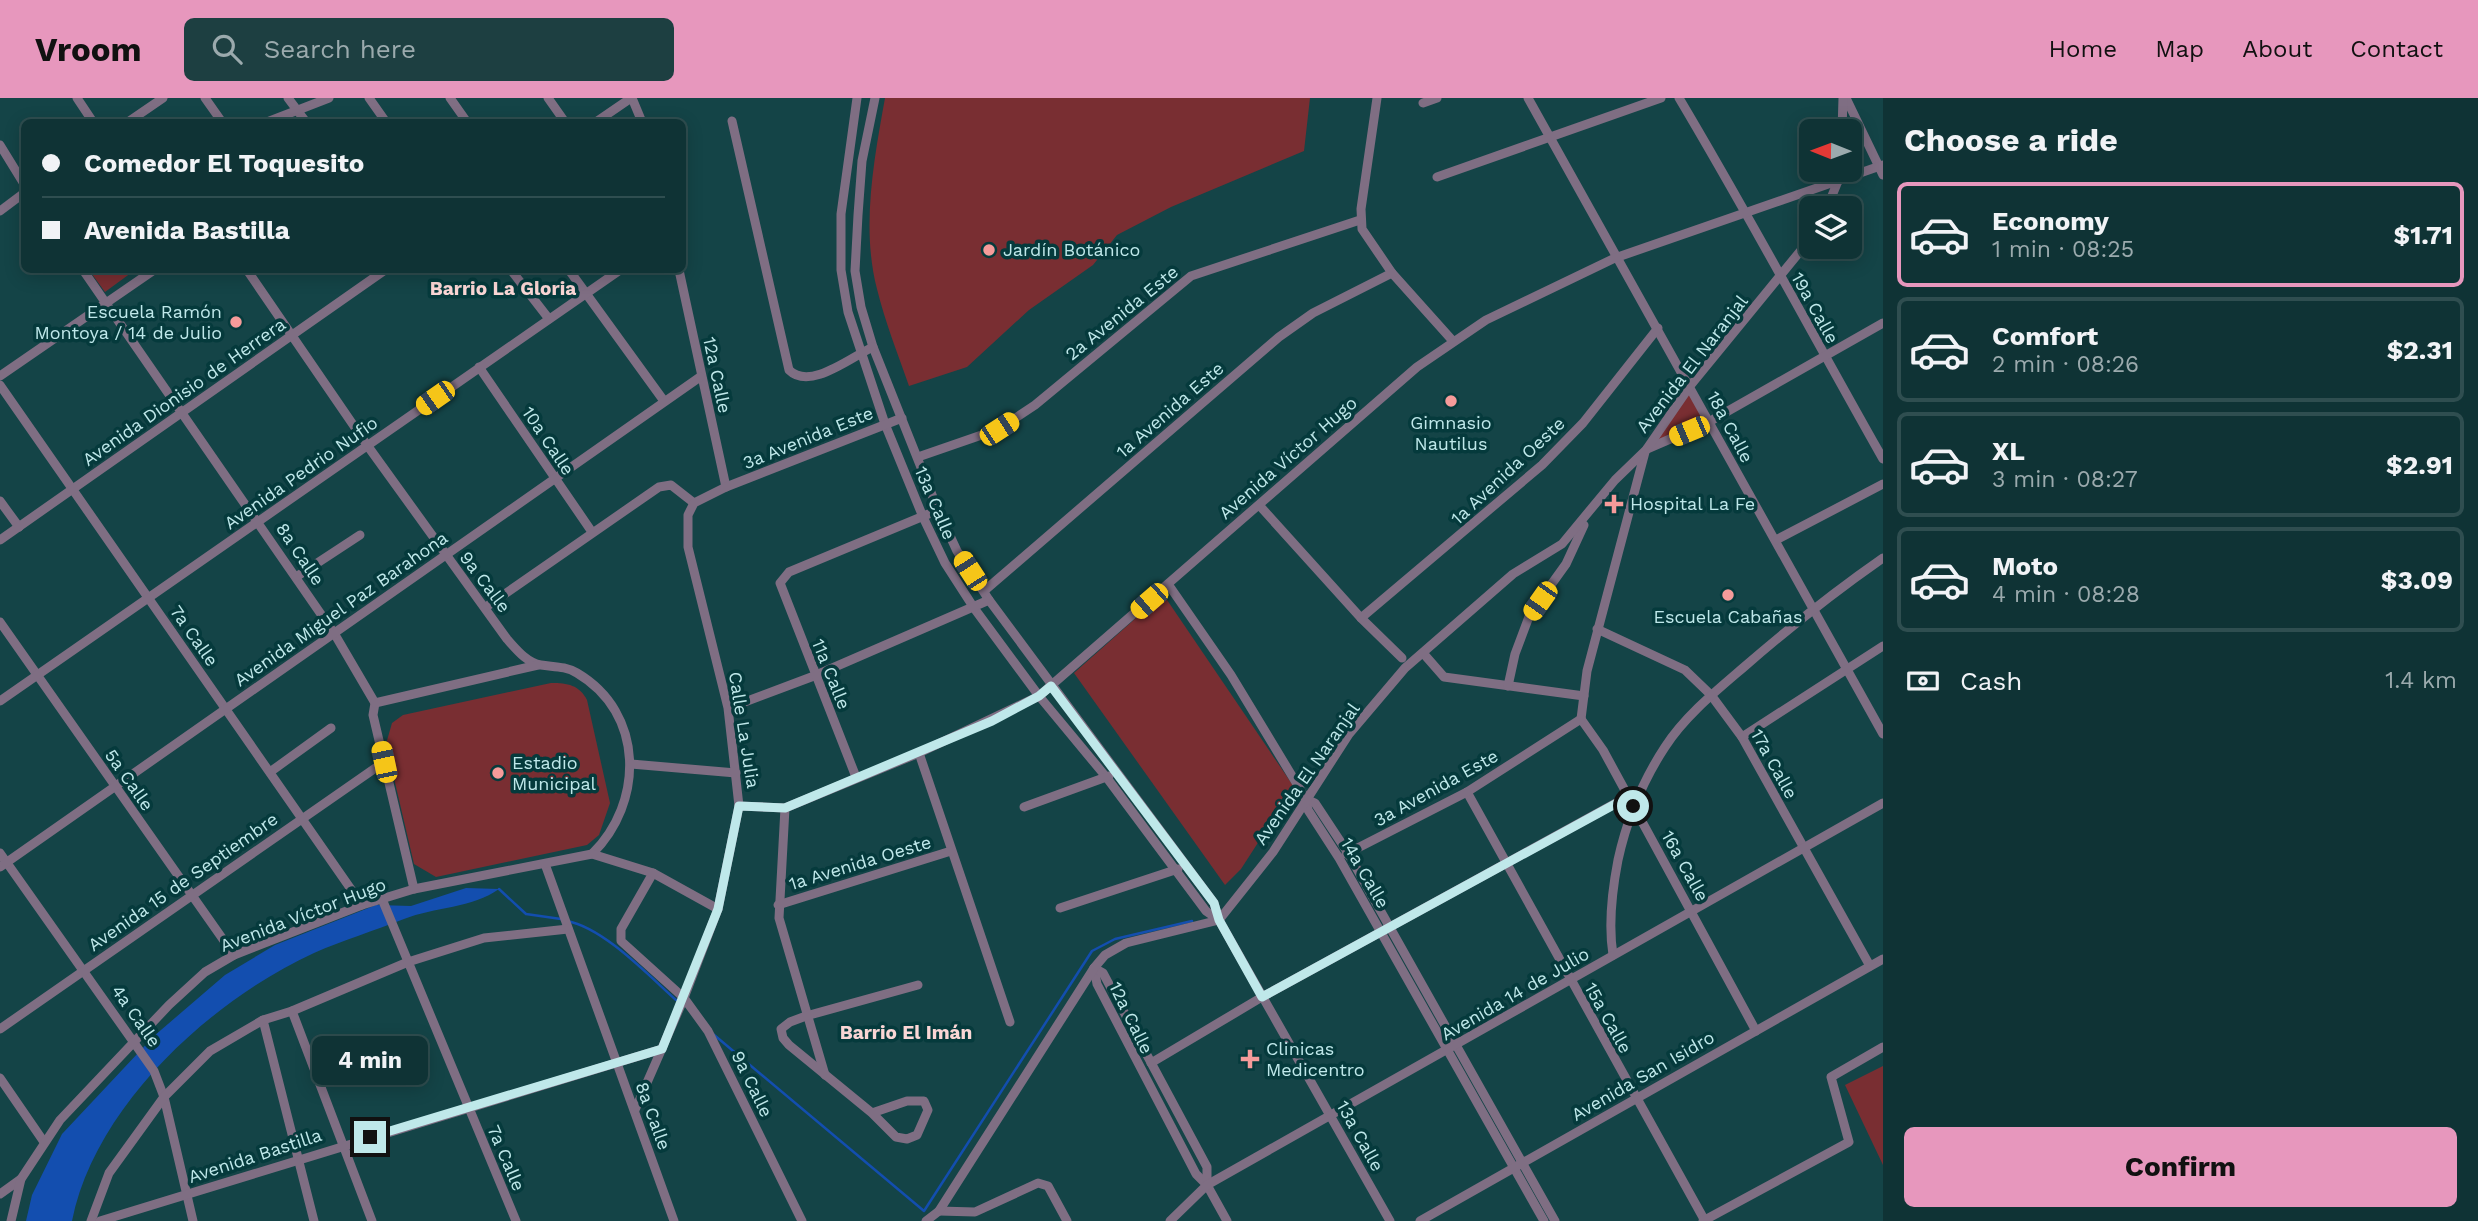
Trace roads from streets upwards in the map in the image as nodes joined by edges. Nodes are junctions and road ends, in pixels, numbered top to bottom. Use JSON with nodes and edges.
{"nodes":[{"id":1,"x":77,"y":98,"type":"edge"},
{"id":2,"x":205,"y":98,"type":"edge"},
{"id":3,"x":288,"y":98,"type":"edge"},
{"id":4,"x":329,"y":98,"type":"edge"},
{"id":5,"x":369,"y":98,"type":"edge"},
{"id":6,"x":450,"y":98,"type":"edge"},
{"id":7,"x":548,"y":98,"type":"edge"},
{"id":8,"x":632,"y":98,"type":"edge"},
{"id":9,"x":857,"y":98,"type":"edge"},
{"id":10,"x":875,"y":98,"type":"edge"},
{"id":11,"x":1377,"y":98,"type":"edge"},
{"id":12,"x":1437,"y":98,"type":"edge"},
{"id":13,"x":1528,"y":98,"type":"edge"},
{"id":14,"x":1661,"y":98,"type":"edge"},
{"id":15,"x":1679,"y":98,"type":"edge"},
{"id":16,"x":1845,"y":98,"type":"edge"},
{"id":17,"x":158,"y":99,"type":"edge"},
{"id":18,"x":1423,"y":103,"type":"dead end"},
{"id":19,"x":298,"y":111,"type":"junction"},
{"id":20,"x":91,"y":119,"type":"edge"},
{"id":21,"x":132,"y":119,"type":"edge"},
{"id":22,"x":220,"y":119,"type":"edge"},
{"id":23,"x":275,"y":119,"type":"edge"},
{"id":24,"x":304,"y":119,"type":"edge"},
{"id":25,"x":384,"y":119,"type":"edge"},
{"id":26,"x":465,"y":119,"type":"edge"},
{"id":27,"x":563,"y":119,"type":"edge"},
{"id":28,"x":600,"y":119,"type":"edge"},
{"id":29,"x":641,"y":119,"type":"edge"},
{"id":30,"x":1843,"y":119,"type":"edge"},
{"id":31,"x":732,"y":121,"type":"dead end"},
{"id":32,"x":1548,"y":136,"type":"junction"},
{"id":33,"x":0,"y":145,"type":"edge"},
{"id":34,"x":1881,"y":169,"type":"edge"},
{"id":35,"x":1862,"y":174,"type":"edge"},
{"id":36,"x":1437,"y":177,"type":"dead end"},
{"id":37,"x":21,"y":179,"type":"edge"},
{"id":38,"x":1835,"y":182,"type":"edge"},
{"id":39,"x":21,"y":195,"type":"edge"},
{"id":40,"x":0,"y":211,"type":"edge"},
{"id":41,"x":1748,"y":213,"type":"junction"},
{"id":42,"x":841,"y":214,"type":"junction"},
{"id":43,"x":858,"y":215,"type":"junction"},
{"id":44,"x":1360,"y":220,"type":"junction"},
{"id":45,"x":1799,"y":253,"type":"edge"},
{"id":46,"x":1615,"y":258,"type":"junction"},
{"id":47,"x":85,"y":273,"type":"edge"},
{"id":48,"x":150,"y":273,"type":"edge"},
{"id":49,"x":249,"y":273,"type":"edge"},
{"id":50,"x":381,"y":273,"type":"edge"},
{"id":51,"x":513,"y":273,"type":"edge"},
{"id":52,"x":571,"y":273,"type":"edge"},
{"id":53,"x":615,"y":273,"type":"edge"},
{"id":54,"x":680,"y":273,"type":"edge"},
{"id":55,"x":1392,"y":273,"type":"junction"},
{"id":56,"x":1780,"y":277,"type":"junction"},
{"id":57,"x":585,"y":293,"type":"junction"},
{"id":58,"x":106,"y":302,"type":"junction"},
{"id":59,"x":549,"y":319,"type":"junction"},
{"id":60,"x":1883,"y":323,"type":"edge"},
{"id":61,"x":1658,"y":328,"type":"junction"},
{"id":62,"x":292,"y":335,"type":"junction"},
{"id":63,"x":1452,"y":340,"type":"junction"},
{"id":64,"x":873,"y":347,"type":"junction"},
{"id":65,"x":859,"y":353,"type":"junction"},
{"id":66,"x":1825,"y":357,"type":"junction"},
{"id":67,"x":479,"y":367,"type":"junction"},
{"id":68,"x":0,"y":376,"type":"edge"},
{"id":69,"x":700,"y":377,"type":"junction"},
{"id":70,"x":0,"y":385,"type":"edge"},
{"id":71,"x":1690,"y":386,"type":"junction"},
{"id":72,"x":664,"y":401,"type":"junction"},
{"id":73,"x":181,"y":413,"type":"junction"},
{"id":74,"x":902,"y":418,"type":"junction"},
{"id":75,"x":1707,"y":423,"type":"junction"},
{"id":76,"x":885,"y":424,"type":"junction"},
{"id":77,"x":367,"y":445,"type":"junction"},
{"id":78,"x":1646,"y":450,"type":"junction"},
{"id":79,"x":918,"y":457,"type":"junction"},
{"id":80,"x":1883,"y":459,"type":"edge"},
{"id":81,"x":554,"y":479,"type":"junction"},
{"id":82,"x":1883,"y":484,"type":"edge"},
{"id":83,"x":726,"y":487,"type":"junction"},
{"id":84,"x":74,"y":489,"type":"junction"},
{"id":85,"x":0,"y":501,"type":"edge"},
{"id":86,"x":694,"y":503,"type":"junction"},
{"id":87,"x":1259,"y":505,"type":"junction"},
{"id":88,"x":938,"y":510,"type":"junction"},
{"id":89,"x":1588,"y":516,"type":"junction"},
{"id":90,"x":923,"y":517,"type":"junction"},
{"id":91,"x":258,"y":522,"type":"junction"},
{"id":92,"x":19,"y":527,"type":"junction"},
{"id":93,"x":592,"y":532,"type":"junction"},
{"id":94,"x":360,"y":535,"type":"dead end"},
{"id":95,"x":0,"y":540,"type":"edge"},
{"id":96,"x":1776,"y":540,"type":"junction"},
{"id":97,"x":445,"y":555,"type":"junction"},
{"id":98,"x":1883,"y":558,"type":"edge"},
{"id":99,"x":296,"y":577,"type":"junction"},
{"id":100,"x":1168,"y":584,"type":"junction"},
{"id":101,"x":986,"y":596,"type":"junction"},
{"id":102,"x":148,"y":598,"type":"junction"},
{"id":103,"x":486,"y":607,"type":"junction"},
{"id":104,"x":1813,"y":607,"type":"junction"},
{"id":105,"x":974,"y":608,"type":"junction"},
{"id":106,"x":1361,"y":618,"type":"junction"},
{"id":107,"x":0,"y":622,"type":"edge"},
{"id":108,"x":1597,"y":629,"type":"junction"},
{"id":109,"x":334,"y":633,"type":"junction"},
{"id":110,"x":1883,"y":646,"type":"edge"},
{"id":111,"x":1423,"y":653,"type":"junction"},
{"id":112,"x":1402,"y":658,"type":"dead end"},
{"id":113,"x":538,"y":665,"type":"junction"},
{"id":114,"x":1847,"y":668,"type":"junction"},
{"id":115,"x":38,"y":675,"type":"junction"},
{"id":116,"x":814,"y":676,"type":"junction"},
{"id":117,"x":1051,"y":686,"type":"junction"},
{"id":118,"x":1508,"y":686,"type":"junction"},
{"id":119,"x":1712,"y":695,"type":"junction"},
{"id":120,"x":1039,"y":696,"type":"junction"},
{"id":121,"x":1584,"y":696,"type":"junction"},
{"id":122,"x":0,"y":701,"type":"edge"},
{"id":123,"x":375,"y":703,"type":"junction"},
{"id":124,"x":734,"y":705,"type":"dead end"},
{"id":125,"x":226,"y":709,"type":"junction"},
{"id":126,"x":1581,"y":719,"type":"junction"},
{"id":127,"x":331,"y":728,"type":"dead end"},
{"id":128,"x":1883,"y":734,"type":"edge"},
{"id":129,"x":1742,"y":737,"type":"junction"},
{"id":130,"x":919,"y":754,"type":"junction"},
{"id":131,"x":384,"y":762,"type":"junction"},
{"id":132,"x":631,"y":764,"type":"junction"},
{"id":133,"x":1116,"y":771,"type":"junction"},
{"id":134,"x":270,"y":772,"type":"junction"},
{"id":135,"x":736,"y":773,"type":"junction"},
{"id":136,"x":856,"y":777,"type":"junction"},
{"id":137,"x":1107,"y":778,"type":"junction"},
{"id":138,"x":114,"y":787,"type":"junction"},
{"id":139,"x":1467,"y":792,"type":"junction"},
{"id":140,"x":1628,"y":797,"type":"junction"},
{"id":141,"x":1306,"y":799,"type":"junction"},
{"id":142,"x":1883,"y":803,"type":"edge"},
{"id":143,"x":739,"y":806,"type":"junction"},
{"id":144,"x":1633,"y":806,"type":"junction"},
{"id":145,"x":1024,"y":807,"type":"dead end"},
{"id":146,"x":785,"y":808,"type":"junction"},
{"id":147,"x":303,"y":818,"type":"junction"},
{"id":148,"x":1802,"y":848,"type":"junction"},
{"id":149,"x":951,"y":851,"type":"junction"},
{"id":150,"x":0,"y":853,"type":"edge"},
{"id":151,"x":1348,"y":853,"type":"junction"},
{"id":152,"x":592,"y":854,"type":"junction"},
{"id":153,"x":1339,"y":858,"type":"junction"},
{"id":154,"x":1506,"y":862,"type":"junction"},
{"id":155,"x":1185,"y":863,"type":"junction"},
{"id":156,"x":3,"y":864,"type":"edge"},
{"id":157,"x":545,"y":864,"type":"junction"},
{"id":158,"x":1176,"y":871,"type":"junction"},
{"id":159,"x":653,"y":873,"type":"junction"},
{"id":160,"x":414,"y":889,"type":"junction"},
{"id":161,"x":192,"y":895,"type":"junction"},
{"id":162,"x":382,"y":899,"type":"junction"},
{"id":163,"x":362,"y":905,"type":"junction"},
{"id":164,"x":778,"y":905,"type":"junction"},
{"id":165,"x":1060,"y":908,"type":"dead end"},
{"id":166,"x":718,"y":909,"type":"junction"},
{"id":167,"x":1693,"y":913,"type":"junction"},
{"id":168,"x":1219,"y":920,"type":"junction"},
{"id":169,"x":568,"y":929,"type":"junction"},
{"id":170,"x":1385,"y":930,"type":"junction"},
{"id":171,"x":234,"y":955,"type":"junction"},
{"id":172,"x":1613,"y":956,"type":"junction"},
{"id":173,"x":1883,"y":960,"type":"edge"},
{"id":174,"x":408,"y":962,"type":"junction"},
{"id":175,"x":1870,"y":966,"type":"junction"},
{"id":176,"x":1094,"y":968,"type":"junction"},
{"id":177,"x":84,"y":970,"type":"junction"},
{"id":178,"x":1569,"y":979,"type":"junction"},
{"id":179,"x":918,"y":985,"type":"dead end"},
{"id":180,"x":1262,"y":997,"type":"junction"},
{"id":181,"x":684,"y":998,"type":"junction"},
{"id":182,"x":292,"y":1011,"type":"junction"},
{"id":183,"x":806,"y":1016,"type":"junction"},
{"id":184,"x":263,"y":1020,"type":"junction"},
{"id":185,"x":1010,"y":1022,"type":"dead end"},
{"id":186,"x":0,"y":1029,"type":"edge"},
{"id":187,"x":1756,"y":1031,"type":"junction"},
{"id":188,"x":138,"y":1045,"type":"junction"},
{"id":189,"x":1458,"y":1045,"type":"junction"},
{"id":190,"x":1883,"y":1047,"type":"edge"},
{"id":191,"x":662,"y":1049,"type":"junction"},
{"id":192,"x":1448,"y":1051,"type":"junction"},
{"id":193,"x":1151,"y":1063,"type":"junction"},
{"id":194,"x":617,"y":1064,"type":"junction"},
{"id":195,"x":825,"y":1076,"type":"junction"},
{"id":196,"x":0,"y":1078,"type":"edge"},
{"id":197,"x":164,"y":1097,"type":"junction"},
{"id":198,"x":1636,"y":1100,"type":"junction"},
{"id":199,"x":468,"y":1109,"type":"junction"},
{"id":200,"x":635,"y":1110,"type":"junction"},
{"id":201,"x":872,"y":1113,"type":"junction"},
{"id":202,"x":1331,"y":1116,"type":"junction"},
{"id":203,"x":44,"y":1142,"type":"junction"},
{"id":204,"x":344,"y":1144,"type":"junction"},
{"id":205,"x":299,"y":1158,"type":"junction"},
{"id":206,"x":1523,"y":1163,"type":"junction"},
{"id":207,"x":1514,"y":1168,"type":"junction"},
{"id":208,"x":22,"y":1179,"type":"junction"},
{"id":209,"x":1207,"y":1185,"type":"junction"},
{"id":210,"x":0,"y":1194,"type":"edge"},
{"id":211,"x":187,"y":1194,"type":"junction"},
{"id":212,"x":939,"y":1211,"type":"junction"},
{"id":213,"x":11,"y":1221,"type":"edge"},
{"id":214,"x":91,"y":1221,"type":"edge"},
{"id":215,"x":100,"y":1221,"type":"edge"},
{"id":216,"x":193,"y":1221,"type":"edge"},
{"id":217,"x":314,"y":1221,"type":"edge"},
{"id":218,"x":372,"y":1221,"type":"edge"},
{"id":219,"x":516,"y":1221,"type":"edge"},
{"id":220,"x":674,"y":1221,"type":"edge"},
{"id":221,"x":802,"y":1221,"type":"edge"},
{"id":222,"x":926,"y":1221,"type":"edge"},
{"id":223,"x":1067,"y":1221,"type":"edge"},
{"id":224,"x":1170,"y":1221,"type":"edge"},
{"id":225,"x":1227,"y":1221,"type":"edge"},
{"id":226,"x":1390,"y":1221,"type":"edge"},
{"id":227,"x":1420,"y":1221,"type":"edge"},
{"id":228,"x":1544,"y":1221,"type":"edge"},
{"id":229,"x":1555,"y":1221,"type":"edge"},
{"id":230,"x":1704,"y":1221,"type":"edge"}],
"edges":[{"from":1,"to":20,"type":"street"},
{"from":2,"to":22,"type":"street"},
{"from":3,"to":19,"type":"street"},
{"from":4,"to":19,"type":"street"},
{"from":5,"to":25,"type":"street"},
{"from":6,"to":26,"type":"street"},
{"from":7,"to":27,"type":"street"},
{"from":8,"to":28,"type":"street"},
{"from":8,"to":29,"type":"street"},
{"from":9,"to":42,"type":"street","name":"13a Calle"},
{"from":10,"to":43,"type":"street","name":"13a Calle"},
{"from":11,"to":44,"type":"street"},
{"from":12,"to":18,"type":"street"},
{"from":13,"to":32,"type":"street","name":"18a Calle"},
{"from":14,"to":32,"type":"street"},
{"from":15,"to":41,"type":"street","name":"19a Calle"},
{"from":16,"to":30,"type":"street"},
{"from":16,"to":34,"type":"street"},
{"from":17,"to":21,"type":"street"},
{"from":19,"to":23,"type":"street"},
{"from":19,"to":24,"type":"street"},
{"from":31,"to":65,"type":"street"},
{"from":32,"to":36,"type":"street"},
{"from":32,"to":46,"type":"street","name":"18a Calle"},
{"from":33,"to":37,"type":"street"},
{"from":34,"to":35,"type":"street","name":"Avenida Víctor Hugo"},
{"from":38,"to":41,"type":"street","name":"Avenida Víctor Hugo"},
{"from":39,"to":40,"type":"street"},
{"from":41,"to":46,"type":"street","name":"Avenida Víctor Hugo"},
{"from":41,"to":56,"type":"street","name":"19a Calle"},
{"from":42,"to":43,"type":"street"},
{"from":42,"to":65,"type":"street","name":"13a Calle"},
{"from":43,"to":64,"type":"street","name":"13a Calle"},
{"from":44,"to":55,"type":"street"},
{"from":44,"to":79,"type":"street","name":"2a Avenida Este"},
{"from":45,"to":56,"type":"street","name":"Avenida El Naranjal"},
{"from":46,"to":61,"type":"street","name":"18a Calle"},
{"from":46,"to":63,"type":"street","name":"Avenida Víctor Hugo"},
{"from":47,"to":58,"type":"street","name":"8a Calle"},
{"from":48,"to":58,"type":"street"},
{"from":49,"to":62,"type":"street","name":"9a Calle"},
{"from":50,"to":62,"type":"street","name":"Avenida Dionisio de Herrera"},
{"from":51,"to":59,"type":"street"},
{"from":52,"to":57,"type":"street"},
{"from":53,"to":57,"type":"street","name":"Avenida Pedrio Nufio"},
{"from":54,"to":69,"type":"street","name":"12a Calle"},
{"from":55,"to":63,"type":"street"},
{"from":55,"to":101,"type":"street","name":"1a Avenida Este"},
{"from":56,"to":66,"type":"street","name":"19a Calle"},
{"from":56,"to":71,"type":"street","name":"Avenida El Naranjal"},
{"from":57,"to":59,"type":"street","name":"Avenida Pedrio Nufio"},
{"from":57,"to":72,"type":"street"},
{"from":58,"to":68,"type":"street"},
{"from":58,"to":73,"type":"street","name":"8a Calle"},
{"from":59,"to":67,"type":"street","name":"Avenida Pedrio Nufio"},
{"from":60,"to":66,"type":"street"},
{"from":61,"to":71,"type":"street","name":"18a Calle"},
{"from":61,"to":106,"type":"street","name":"1a Avenida Oeste"},
{"from":62,"to":73,"type":"street","name":"Avenida Dionisio de Herrera"},
{"from":62,"to":77,"type":"street","name":"9a Calle"},
{"from":63,"to":87,"type":"street","name":"Avenida Víctor Hugo"},
{"from":64,"to":65,"type":"street"},
{"from":64,"to":74,"type":"street","name":"13a Calle"},
{"from":65,"to":76,"type":"street","name":"13a Calle"},
{"from":66,"to":75,"type":"street"},
{"from":66,"to":80,"type":"street","name":"19a Calle"},
{"from":67,"to":77,"type":"street","name":"Avenida Pedrio Nufio"},
{"from":67,"to":81,"type":"street","name":"10a Calle"},
{"from":69,"to":72,"type":"street","name":"Avenida Miguel Paz Barahona"},
{"from":69,"to":83,"type":"street","name":"12a Calle"},
{"from":70,"to":84,"type":"street","name":"7a Calle"},
{"from":71,"to":75,"type":"street","name":"18a Calle"},
{"from":71,"to":78,"type":"street","name":"Avenida El Naranjal"},
{"from":72,"to":81,"type":"street","name":"Avenida Miguel Paz Barahona"},
{"from":73,"to":84,"type":"street","name":"Avenida Dionisio de Herrera"},
{"from":73,"to":91,"type":"street","name":"8a Calle"},
{"from":74,"to":76,"type":"street","name":"3a Avenida Este"},
{"from":74,"to":79,"type":"street","name":"13a Calle"},
{"from":75,"to":78,"type":"street"},
{"from":75,"to":96,"type":"street","name":"18a Calle"},
{"from":76,"to":83,"type":"street","name":"3a Avenida Este"},
{"from":76,"to":90,"type":"street","name":"13a Calle"},
{"from":77,"to":91,"type":"street","name":"Avenida Pedrio Nufio"},
{"from":77,"to":97,"type":"street","name":"9a Calle"},
{"from":78,"to":89,"type":"street","name":"Avenida El Naranjal"},
{"from":78,"to":108,"type":"street"},
{"from":79,"to":88,"type":"street","name":"13a Calle"},
{"from":81,"to":93,"type":"street","name":"10a Calle"},
{"from":81,"to":97,"type":"street","name":"Avenida Miguel Paz Barahona"},
{"from":82,"to":96,"type":"street"},
{"from":83,"to":86,"type":"street"},
{"from":84,"to":92,"type":"street","name":"Avenida Dionisio de Herrera"},
{"from":84,"to":102,"type":"street","name":"7a Calle"},
{"from":85,"to":92,"type":"street"},
{"from":86,"to":93,"type":"street"},
{"from":86,"to":135,"type":"street","name":"Calle La Julia"},
{"from":87,"to":100,"type":"street","name":"Avenida Víctor Hugo"},
{"from":87,"to":106,"type":"street"},
{"from":88,"to":90,"type":"street"},
{"from":88,"to":101,"type":"street","name":"13a Calle"},
{"from":89,"to":111,"type":"street","name":"Avenida El Naranjal"},
{"from":89,"to":118,"type":"street"},
{"from":90,"to":105,"type":"street","name":"13a Calle"},
{"from":90,"to":116,"type":"street","name":"11a Calle"},
{"from":91,"to":99,"type":"street","name":"8a Calle"},
{"from":91,"to":102,"type":"street","name":"Avenida Pedrio Nufio"},
{"from":92,"to":95,"type":"street","name":"Avenida Dionisio de Herrera"},
{"from":93,"to":103,"type":"street"},
{"from":94,"to":99,"type":"street"},
{"from":96,"to":104,"type":"street","name":"18a Calle"},
{"from":97,"to":103,"type":"street","name":"9a Calle"},
{"from":97,"to":109,"type":"street","name":"Avenida Miguel Paz Barahona"},
{"from":98,"to":104,"type":"street"},
{"from":99,"to":109,"type":"street","name":"8a Calle"},
{"from":100,"to":117,"type":"street","name":"Avenida Víctor Hugo"},
{"from":100,"to":141,"type":"street","name":"14a Calle"},
{"from":101,"to":105,"type":"street","name":"1a Avenida Este"},
{"from":101,"to":117,"type":"street","name":"13a Calle"},
{"from":102,"to":115,"type":"street","name":"Avenida Pedrio Nufio"},
{"from":102,"to":125,"type":"street","name":"7a Calle"},
{"from":103,"to":113,"type":"street","name":"9a Calle"},
{"from":104,"to":114,"type":"street","name":"18a Calle"},
{"from":104,"to":119,"type":"street"},
{"from":105,"to":116,"type":"street","name":"1a Avenida Este"},
{"from":105,"to":120,"type":"street","name":"13a Calle"},
{"from":106,"to":112,"type":"street"},
{"from":107,"to":115,"type":"street","name":"5a Calle"},
{"from":108,"to":119,"type":"street","name":"17a Calle"},
{"from":108,"to":121,"type":"street"},
{"from":109,"to":123,"type":"street","name":"8a Calle"},
{"from":109,"to":125,"type":"street","name":"Avenida Miguel Paz Barahona"},
{"from":110,"to":114,"type":"street"},
{"from":111,"to":118,"type":"street"},
{"from":111,"to":141,"type":"street","name":"Avenida El Naranjal"},
{"from":113,"to":123,"type":"street"},
{"from":113,"to":132,"type":"street"},
{"from":114,"to":128,"type":"street","name":"18a Calle"},
{"from":114,"to":129,"type":"street"},
{"from":115,"to":122,"type":"street","name":"Avenida Pedrio Nufio"},
{"from":115,"to":138,"type":"street","name":"5a Calle"},
{"from":116,"to":124,"type":"street","name":"1a Avenida Este"},
{"from":116,"to":136,"type":"street","name":"11a Calle"},
{"from":117,"to":120,"type":"street","name":"Avenida Víctor Hugo"},
{"from":117,"to":133,"type":"street","name":"13a Calle"},
{"from":118,"to":121,"type":"street"},
{"from":119,"to":129,"type":"street","name":"17a Calle"},
{"from":119,"to":144,"type":"street"},
{"from":120,"to":130,"type":"street","name":"Avenida Víctor Hugo"},
{"from":120,"to":137,"type":"street","name":"13a Calle"},
{"from":121,"to":126,"type":"street"},
{"from":123,"to":131,"type":"street","name":"8a Calle"},
{"from":125,"to":134,"type":"street","name":"7a Calle"},
{"from":125,"to":138,"type":"street","name":"Avenida Miguel Paz Barahona"},
{"from":126,"to":139,"type":"street","name":"3a Avenida Este"},
{"from":126,"to":140,"type":"street","name":"16a Calle"},
{"from":127,"to":134,"type":"street"},
{"from":129,"to":148,"type":"street","name":"17a Calle"},
{"from":130,"to":136,"type":"street","name":"Avenida Víctor Hugo"},
{"from":130,"to":149,"type":"street"},
{"from":131,"to":147,"type":"street","name":"Avenida 15 de Septiembre"},
{"from":131,"to":160,"type":"street","name":"8a Calle"},
{"from":132,"to":135,"type":"street"},
{"from":132,"to":152,"type":"street"},
{"from":133,"to":137,"type":"street"},
{"from":133,"to":155,"type":"street","name":"13a Calle"},
{"from":134,"to":147,"type":"street","name":"7a Calle"},
{"from":135,"to":143,"type":"street","name":"Calle La Julia"},
{"from":136,"to":146,"type":"street","name":"Avenida Víctor Hugo"},
{"from":137,"to":145,"type":"street"},
{"from":137,"to":158,"type":"street","name":"13a Calle"},
{"from":138,"to":156,"type":"street","name":"Avenida Miguel Paz Barahona"},
{"from":138,"to":161,"type":"street","name":"5a Calle"},
{"from":139,"to":151,"type":"street","name":"3a Avenida Este"},
{"from":139,"to":154,"type":"street","name":"15a Calle"},
{"from":140,"to":144,"type":"street","name":"16a Calle"},
{"from":140,"to":154,"type":"street"},
{"from":141,"to":151,"type":"street"},
{"from":141,"to":153,"type":"street","name":"14a Calle"},
{"from":141,"to":168,"type":"street","name":"Avenida El Naranjal"},
{"from":142,"to":148,"type":"street","name":"Avenida 14 de Julio"},
{"from":143,"to":146,"type":"street","name":"Avenida Víctor Hugo"},
{"from":143,"to":166,"type":"street","name":"Calle La Julia"},
{"from":144,"to":167,"type":"street","name":"16a Calle"},
{"from":144,"to":172,"type":"street"},
{"from":146,"to":164,"type":"street"},
{"from":147,"to":161,"type":"street","name":"Avenida 15 de Septiembre"},
{"from":147,"to":163,"type":"street","name":"7a Calle"},
{"from":148,"to":167,"type":"street","name":"Avenida 14 de Julio"},
{"from":148,"to":175,"type":"street","name":"17a Calle"},
{"from":149,"to":164,"type":"street","name":"1a Avenida Oeste"},
{"from":149,"to":185,"type":"street"},
{"from":150,"to":156,"type":"street","name":"4a Calle"},
{"from":151,"to":153,"type":"street","name":"3a Avenida Este"},
{"from":151,"to":170,"type":"street"},
{"from":152,"to":157,"type":"street","name":"Avenida Víctor Hugo"},
{"from":152,"to":159,"type":"street","name":"Avenida Víctor Hugo"},
{"from":153,"to":170,"type":"street","name":"14a Calle"},
{"from":154,"to":170,"type":"street"},
{"from":154,"to":178,"type":"street","name":"15a Calle"},
{"from":155,"to":158,"type":"street"},
{"from":155,"to":168,"type":"street","name":"13a Calle"},
{"from":156,"to":177,"type":"street","name":"4a Calle"},
{"from":157,"to":160,"type":"street","name":"Avenida Víctor Hugo"},
{"from":157,"to":169,"type":"street","name":"8a Calle"},
{"from":158,"to":165,"type":"street"},
{"from":158,"to":168,"type":"street","name":"13a Calle"},
{"from":159,"to":166,"type":"street","name":"Avenida Víctor Hugo"},
{"from":159,"to":181,"type":"street","name":"9a Calle"},
{"from":160,"to":162,"type":"street","name":"Avenida Víctor Hugo"},
{"from":161,"to":171,"type":"street","name":"5a Calle"},
{"from":161,"to":177,"type":"street","name":"Avenida 15 de Septiembre"},
{"from":162,"to":163,"type":"street","name":"Avenida Víctor Hugo"},
{"from":162,"to":174,"type":"street","name":"7a Calle"},
{"from":163,"to":171,"type":"street","name":"Avenida Víctor Hugo"},
{"from":164,"to":183,"type":"street"},
{"from":166,"to":181,"type":"street","name":"Calle La Julia"},
{"from":167,"to":172,"type":"street","name":"Avenida 14 de Julio"},
{"from":167,"to":187,"type":"street","name":"16a Calle"},
{"from":168,"to":176,"type":"street"},
{"from":168,"to":180,"type":"street","name":"13a Calle"},
{"from":169,"to":174,"type":"street"},
{"from":169,"to":194,"type":"street","name":"8a Calle"},
{"from":170,"to":180,"type":"street"},
{"from":170,"to":189,"type":"street"},
{"from":170,"to":192,"type":"street","name":"14a Calle"},
{"from":171,"to":188,"type":"street","name":"Avenida Víctor Hugo"},
{"from":172,"to":178,"type":"street","name":"Avenida 14 de Julio"},
{"from":173,"to":175,"type":"street","name":"Avenida San Isidro"},
{"from":174,"to":182,"type":"street"},
{"from":174,"to":199,"type":"street","name":"7a Calle"},
{"from":175,"to":187,"type":"street","name":"Avenida San Isidro"},
{"from":176,"to":193,"type":"street","name":"12a Calle"},
{"from":176,"to":209,"type":"street","name":"12a Calle"},
{"from":176,"to":212,"type":"street"},
{"from":177,"to":186,"type":"street","name":"Avenida 15 de Septiembre"},
{"from":177,"to":188,"type":"street","name":"4a Calle"},
{"from":178,"to":189,"type":"street","name":"Avenida 14 de Julio"},
{"from":178,"to":198,"type":"street","name":"15a Calle"},
{"from":179,"to":183,"type":"street"},
{"from":180,"to":193,"type":"street"},
{"from":180,"to":202,"type":"street","name":"13a Calle"},
{"from":181,"to":191,"type":"street","name":"Calle La Julia"},
{"from":181,"to":221,"type":"street","name":"9a Calle"},
{"from":182,"to":184,"type":"street"},
{"from":182,"to":204,"type":"street"},
{"from":183,"to":195,"type":"street"},
{"from":183,"to":195,"type":"street"},
{"from":184,"to":197,"type":"street"},
{"from":184,"to":205,"type":"street"},
{"from":187,"to":198,"type":"street","name":"Avenida San Isidro"},
{"from":188,"to":197,"type":"street","name":"4a Calle"},
{"from":188,"to":203,"type":"street","name":"Avenida Víctor Hugo"},
{"from":189,"to":192,"type":"street","name":"Avenida 14 de Julio"},
{"from":189,"to":206,"type":"street"},
{"from":190,"to":230,"type":"street"},
{"from":191,"to":194,"type":"street","name":"Avenida Bastilla"},
{"from":191,"to":200,"type":"street","name":"Calle La Julia"},
{"from":192,"to":202,"type":"street","name":"Avenida 14 de Julio"},
{"from":192,"to":207,"type":"street","name":"14a Calle"},
{"from":193,"to":209,"type":"street","name":"12a Calle"},
{"from":194,"to":199,"type":"street","name":"Avenida Bastilla"},
{"from":194,"to":200,"type":"street","name":"8a Calle"},
{"from":195,"to":201,"type":"street"},
{"from":196,"to":203,"type":"street"},
{"from":197,"to":211,"type":"street","name":"4a Calle"},
{"from":197,"to":214,"type":"street"},
{"from":198,"to":206,"type":"street","name":"Avenida San Isidro"},
{"from":198,"to":230,"type":"street","name":"15a Calle"},
{"from":199,"to":204,"type":"street","name":"Avenida Bastilla"},
{"from":199,"to":219,"type":"street","name":"7a Calle"},
{"from":200,"to":220,"type":"street","name":"8a Calle"},
{"from":201,"to":201,"type":"street"},
{"from":202,"to":209,"type":"street","name":"Avenida 14 de Julio"},
{"from":202,"to":226,"type":"street","name":"13a Calle"},
{"from":203,"to":208,"type":"street","name":"Avenida Víctor Hugo"},
{"from":204,"to":205,"type":"street","name":"Avenida Bastilla"},
{"from":204,"to":218,"type":"street"},
{"from":205,"to":211,"type":"street","name":"Avenida Bastilla"},
{"from":205,"to":217,"type":"street"},
{"from":206,"to":207,"type":"street","name":"Avenida San Isidro"},
{"from":206,"to":229,"type":"street"},
{"from":207,"to":227,"type":"street","name":"Avenida San Isidro"},
{"from":207,"to":228,"type":"street","name":"14a Calle"},
{"from":208,"to":210,"type":"street"},
{"from":208,"to":213,"type":"street","name":"Avenida Víctor Hugo"},
{"from":209,"to":224,"type":"street","name":"Avenida 14 de Julio"},
{"from":209,"to":225,"type":"street","name":"12a Calle"},
{"from":211,"to":215,"type":"street","name":"Avenida Bastilla"},
{"from":211,"to":216,"type":"street","name":"4a Calle"},
{"from":212,"to":222,"type":"street"},
{"from":212,"to":223,"type":"street"}]}
